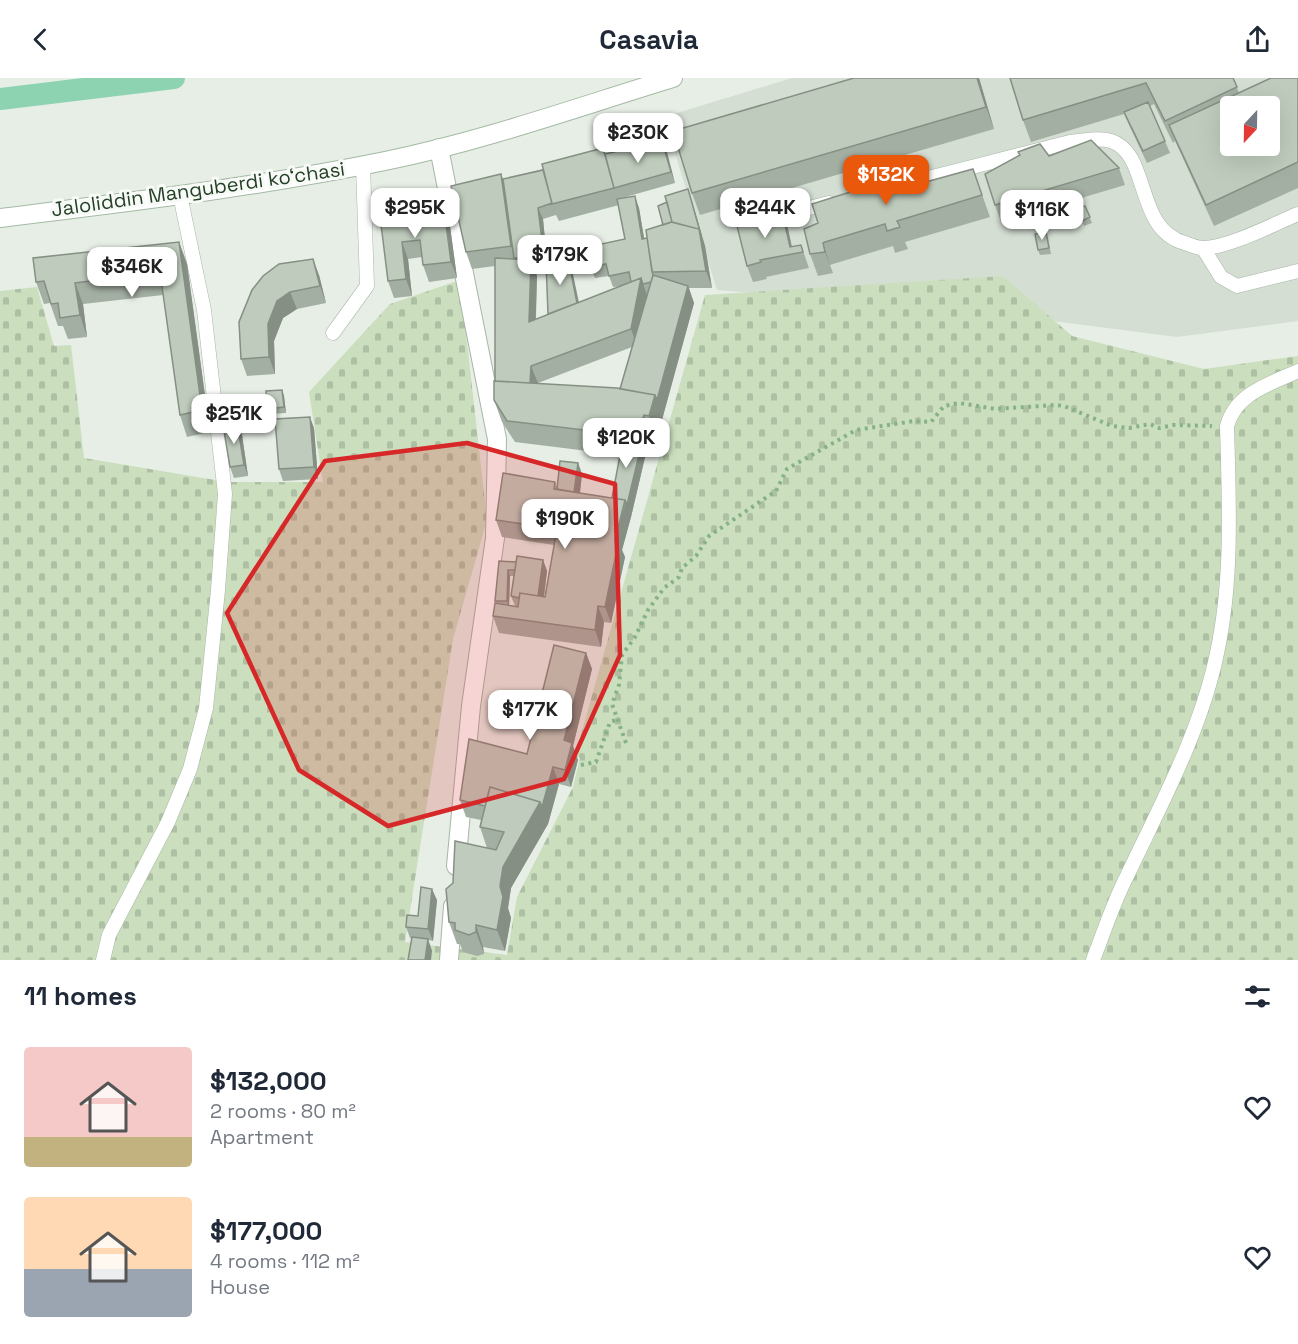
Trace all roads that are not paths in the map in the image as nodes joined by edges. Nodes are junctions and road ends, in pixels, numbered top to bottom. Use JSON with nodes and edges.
{"nodes":[{"id":1,"x":673,"y":78,"type":"edge"},
{"id":2,"x":439,"y":148,"type":"junction"},
{"id":3,"x":363,"y":165,"type":"junction"},
{"id":4,"x":878,"y":191,"type":"edge"},
{"id":5,"x":180,"y":195,"type":"junction"},
{"id":6,"x":844,"y":199,"type":"edge"},
{"id":7,"x":1298,"y":214,"type":"edge"},
{"id":8,"x":0,"y":218,"type":"edge"},
{"id":9,"x":754,"y":222,"type":"edge"},
{"id":10,"x":1203,"y":248,"type":"junction"},
{"id":11,"x":1298,"y":271,"type":"edge"},
{"id":12,"x":333,"y":333,"type":"dead end"},
{"id":13,"x":1298,"y":370,"type":"edge"},
{"id":14,"x":103,"y":960,"type":"edge"},
{"id":15,"x":449,"y":960,"type":"edge"},
{"id":16,"x":1093,"y":960,"type":"edge"}],
"edges":[{"from":1,"to":2,"type":"street","name":"Jaloliddin Manguberdi koʻchasi"},
{"from":2,"to":3,"type":"street","name":"Jaloliddin Manguberdi koʻchasi"},
{"from":2,"to":15,"type":"street"},
{"from":3,"to":5,"type":"street","name":"Jaloliddin Manguberdi koʻchasi"},
{"from":3,"to":12,"type":"lane"},
{"from":4,"to":10,"type":"lane"},
{"from":5,"to":8,"type":"street","name":"Jaloliddin Manguberdi koʻchasi"},
{"from":5,"to":14,"type":"lane"},
{"from":6,"to":9,"type":"lane"},
{"from":7,"to":10,"type":"lane"},
{"from":10,"to":11,"type":"lane"},
{"from":13,"to":16,"type":"lane"}]}
